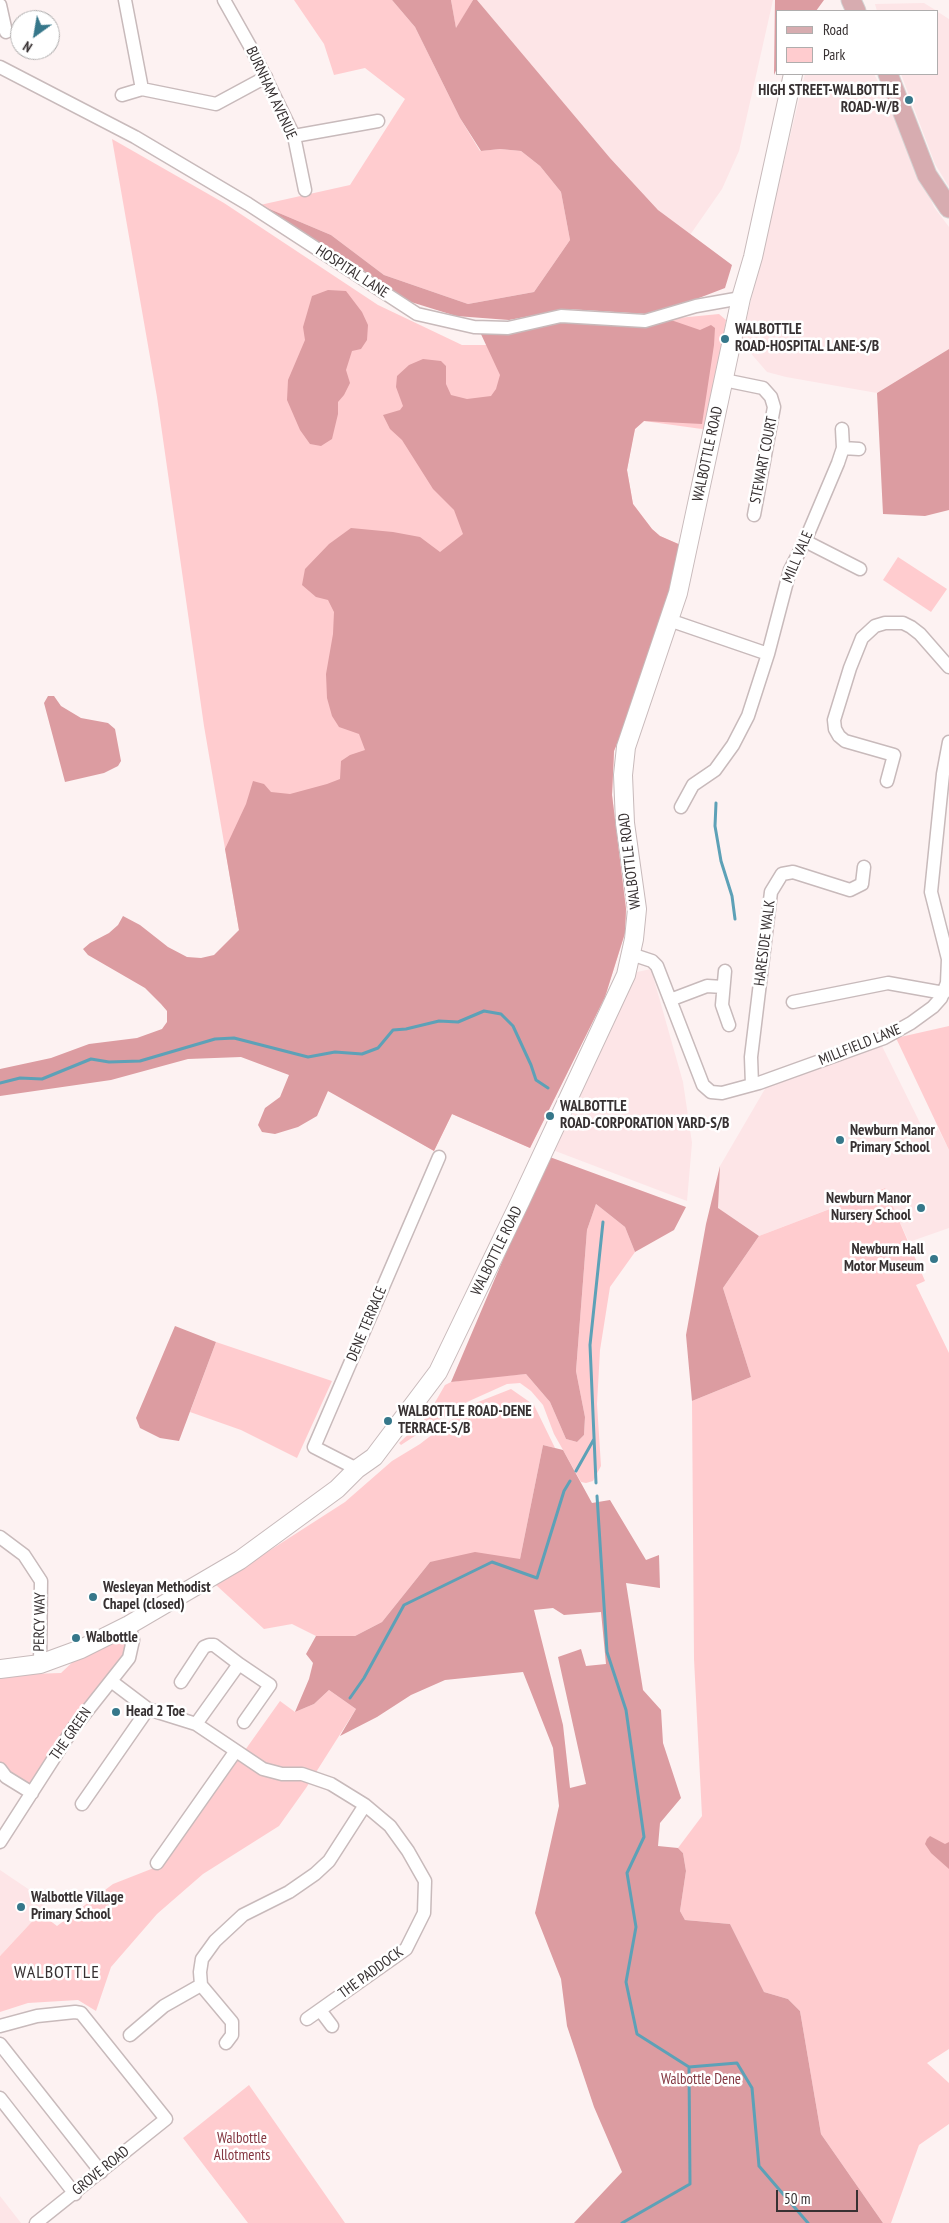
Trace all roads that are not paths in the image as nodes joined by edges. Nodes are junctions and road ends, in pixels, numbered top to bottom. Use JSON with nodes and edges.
{"nodes":[{"id":1,"x":125,"y":0,"type":"edge"},
{"id":2,"x":224,"y":0,"type":"edge"},
{"id":3,"x":0,"y":5,"type":"edge"},
{"id":4,"x":6,"y":32,"type":"dead end"},
{"id":5,"x":0,"y":67,"type":"edge"},
{"id":6,"x":793,"y":75,"type":"edge"},
{"id":7,"x":888,"y":75,"type":"edge"},
{"id":8,"x":266,"y":77,"type":"junction"},
{"id":9,"x":142,"y":88,"type":"junction"},
{"id":10,"x":122,"y":95,"type":"dead end"},
{"id":11,"x":378,"y":121,"type":"dead end"},
{"id":12,"x":294,"y":136,"type":"junction"},
{"id":13,"x":305,"y":190,"type":"dead end"},
{"id":14,"x":949,"y":208,"type":"edge"},
{"id":15,"x":741,"y":298,"type":"junction"},
{"id":16,"x":724,"y":380,"type":"junction"},
{"id":17,"x":842,"y":429,"type":"dead end"},
{"id":18,"x":843,"y":448,"type":"junction"},
{"id":19,"x":860,"y":449,"type":"dead end"},
{"id":20,"x":754,"y":515,"type":"dead end"},
{"id":21,"x":805,"y":541,"type":"junction"},
{"id":22,"x":860,"y":569,"type":"dead end"},
{"id":23,"x":669,"y":620,"type":"junction"},
{"id":24,"x":768,"y":654,"type":"junction"},
{"id":25,"x":949,"y":666,"type":"edge"},
{"id":26,"x":949,"y":742,"type":"edge"},
{"id":27,"x":946,"y":775,"type":"edge"},
{"id":28,"x":887,"y":781,"type":"dead end"},
{"id":29,"x":681,"y":807,"type":"dead end"},
{"id":30,"x":864,"y":867,"type":"dead end"},
{"id":31,"x":946,"y":939,"type":"edge"},
{"id":32,"x":631,"y":954,"type":"junction"},
{"id":33,"x":725,"y":971,"type":"dead end"},
{"id":34,"x":723,"y":987,"type":"junction"},
{"id":35,"x":944,"y":993,"type":"junction"},
{"id":36,"x":670,"y":1000,"type":"junction"},
{"id":37,"x":793,"y":1002,"type":"dead end"},
{"id":38,"x":729,"y":1025,"type":"dead end"},
{"id":39,"x":752,"y":1085,"type":"junction"},
{"id":40,"x":439,"y":1157,"type":"dead end"},
{"id":41,"x":356,"y":1469,"type":"junction"},
{"id":42,"x":0,"y":1537,"type":"edge"},
{"id":43,"x":129,"y":1626,"type":"junction"},
{"id":44,"x":40,"y":1664,"type":"junction"},
{"id":45,"x":239,"y":1664,"type":"junction"},
{"id":46,"x":0,"y":1669,"type":"edge"},
{"id":47,"x":181,"y":1676,"type":"dead end"},
{"id":48,"x":111,"y":1681,"type":"junction"},
{"id":49,"x":148,"y":1709,"type":"junction"},
{"id":50,"x":244,"y":1722,"type":"dead end"},
{"id":51,"x":196,"y":1724,"type":"junction"},
{"id":52,"x":235,"y":1752,"type":"junction"},
{"id":53,"x":0,"y":1769,"type":"edge"},
{"id":54,"x":32,"y":1793,"type":"junction"},
{"id":55,"x":82,"y":1804,"type":"dead end"},
{"id":56,"x":365,"y":1805,"type":"junction"},
{"id":57,"x":0,"y":1842,"type":"edge"},
{"id":58,"x":157,"y":1863,"type":"dead end"},
{"id":59,"x":201,"y":1985,"type":"junction"},
{"id":60,"x":320,"y":2010,"type":"junction"},
{"id":61,"x":307,"y":2019,"type":"dead end"},
{"id":62,"x":0,"y":2026,"type":"edge"},
{"id":63,"x":332,"y":2026,"type":"dead end"},
{"id":64,"x":130,"y":2035,"type":"dead end"},
{"id":65,"x":226,"y":2043,"type":"dead end"},
{"id":66,"x":0,"y":2044,"type":"edge"},
{"id":67,"x":0,"y":2098,"type":"edge"},
{"id":68,"x":101,"y":2172,"type":"junction"},
{"id":69,"x":75,"y":2194,"type":"junction"},
{"id":70,"x":36,"y":2223,"type":"edge"}],
"edges":[{"from":1,"to":9,"type":"street"},
{"from":2,"to":8,"type":"street","name":"BURNHAM AVENUE"},
{"from":3,"to":4,"type":"street"},
{"from":5,"to":15,"type":"street","name":"HOSPITAL LANE"},
{"from":6,"to":15,"type":"street","name":"WALBOTTLE ROAD"},
{"from":7,"to":14,"type":"main road"},
{"from":8,"to":9,"type":"street"},
{"from":8,"to":12,"type":"street","name":"BURNHAM AVENUE"},
{"from":9,"to":10,"type":"street"},
{"from":11,"to":12,"type":"street"},
{"from":12,"to":13,"type":"street","name":"BURNHAM AVENUE"},
{"from":15,"to":16,"type":"street","name":"WALBOTTLE ROAD"},
{"from":16,"to":20,"type":"street","name":"STEWART COURT"},
{"from":16,"to":23,"type":"street","name":"WALBOTTLE ROAD"},
{"from":17,"to":18,"type":"street"},
{"from":18,"to":19,"type":"street"},
{"from":18,"to":21,"type":"street","name":"MILL VALE"},
{"from":21,"to":22,"type":"street"},
{"from":21,"to":24,"type":"street","name":"MILL VALE"},
{"from":23,"to":24,"type":"street"},
{"from":23,"to":32,"type":"street","name":"WALBOTTLE ROAD"},
{"from":24,"to":29,"type":"street","name":"MILL VALE"},
{"from":25,"to":28,"type":"street"},
{"from":26,"to":27,"type":"street"},
{"from":27,"to":31,"type":"street"},
{"from":30,"to":39,"type":"street","name":"HARESIDE WALK"},
{"from":31,"to":35,"type":"street"},
{"from":32,"to":36,"type":"street"},
{"from":32,"to":41,"type":"street","name":"WALBOTTLE ROAD"},
{"from":33,"to":34,"type":"street"},
{"from":34,"to":36,"type":"street"},
{"from":34,"to":38,"type":"street"},
{"from":35,"to":37,"type":"street"},
{"from":35,"to":39,"type":"street","name":"MILLFIELD LANE"},
{"from":36,"to":39,"type":"street","name":"MILLFIELD LANE"},
{"from":40,"to":41,"type":"street","name":"DENE TERRACE"},
{"from":41,"to":43,"type":"street","name":"WALBOTTLE ROAD"},
{"from":42,"to":44,"type":"street","name":"PERCY WAY"},
{"from":43,"to":44,"type":"street","name":"WALBOTTLE ROAD"},
{"from":43,"to":48,"type":"street","name":"THE GREEN"},
{"from":44,"to":46,"type":"street","name":"WALBOTTLE ROAD"},
{"from":45,"to":47,"type":"street"},
{"from":45,"to":50,"type":"street"},
{"from":45,"to":51,"type":"street"},
{"from":48,"to":49,"type":"street","name":"THE PADDOCK"},
{"from":48,"to":54,"type":"street","name":"THE GREEN"},
{"from":49,"to":51,"type":"street","name":"THE PADDOCK"},
{"from":49,"to":55,"type":"street"},
{"from":51,"to":52,"type":"street","name":"THE PADDOCK"},
{"from":52,"to":56,"type":"street","name":"THE PADDOCK"},
{"from":52,"to":58,"type":"street"},
{"from":53,"to":54,"type":"street"},
{"from":54,"to":57,"type":"street","name":"THE GREEN"},
{"from":56,"to":59,"type":"street"},
{"from":56,"to":60,"type":"street","name":"THE PADDOCK"},
{"from":59,"to":64,"type":"street"},
{"from":59,"to":65,"type":"street"},
{"from":60,"to":61,"type":"street","name":"THE PADDOCK"},
{"from":60,"to":63,"type":"street"},
{"from":62,"to":68,"type":"street","name":"GROVE ROAD"},
{"from":66,"to":68,"type":"street"},
{"from":67,"to":69,"type":"street"},
{"from":68,"to":69,"type":"street","name":"GROVE ROAD"},
{"from":69,"to":70,"type":"street","name":"GROVE ROAD"}]}
